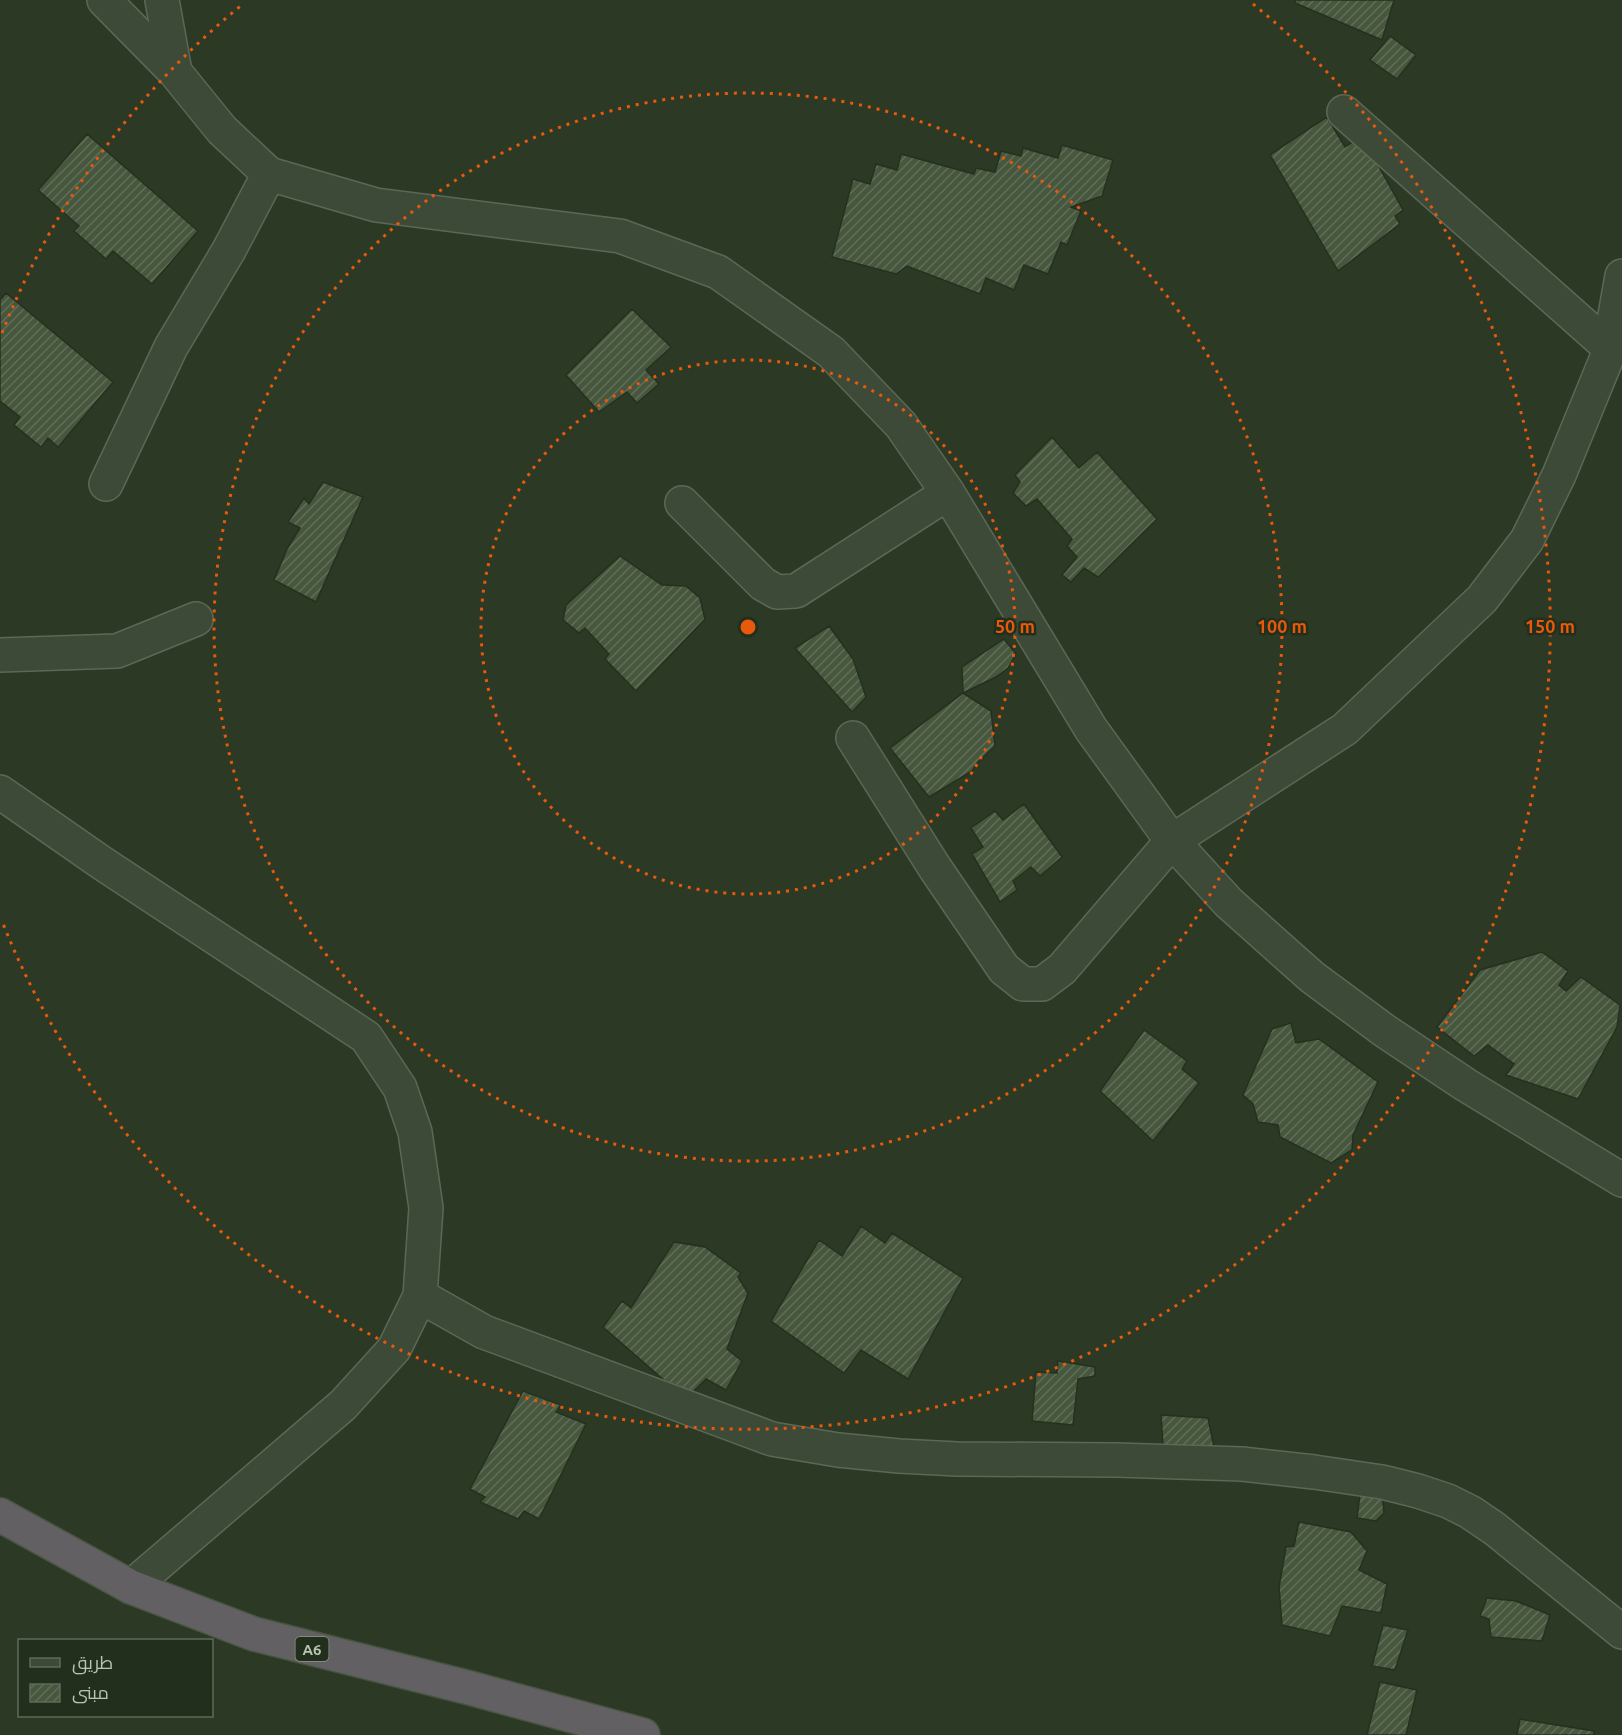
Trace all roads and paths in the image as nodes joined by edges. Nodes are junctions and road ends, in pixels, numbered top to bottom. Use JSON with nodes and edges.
{"nodes":[{"id":1,"x":104,"y":0,"type":"edge"},
{"id":2,"x":162,"y":0,"type":"edge"},
{"id":3,"x":175,"y":72,"type":"junction"},
{"id":4,"x":1344,"y":112,"type":"dead end"},
{"id":5,"x":269,"y":174,"type":"junction"},
{"id":6,"x":1622,"y":276,"type":"edge"},
{"id":7,"x":1610,"y":348,"type":"junction"},
{"id":8,"x":106,"y":484,"type":"dead end"},
{"id":9,"x":948,"y":493,"type":"junction"},
{"id":10,"x":682,"y":503,"type":"dead end"},
{"id":11,"x":196,"y":619,"type":"dead end"},
{"id":12,"x":0,"y":655,"type":"edge"},
{"id":13,"x":853,"y":738,"type":"dead end"},
{"id":14,"x":0,"y":792,"type":"edge"},
{"id":15,"x":1172,"y":842,"type":"junction"},
{"id":16,"x":1622,"y":1180,"type":"edge"},
{"id":17,"x":420,"y":1296,"type":"junction"},
{"id":18,"x":0,"y":1515,"type":"edge"},
{"id":19,"x":131,"y":1587,"type":"junction"},
{"id":20,"x":1622,"y":1632,"type":"edge"},
{"id":21,"x":643,"y":1735,"type":"edge"}],
"edges":[{"from":1,"to":3,"type":"street"},
{"from":2,"to":3,"type":"street"},
{"from":3,"to":5,"type":"street"},
{"from":4,"to":7,"type":"street"},
{"from":5,"to":8,"type":"street"},
{"from":5,"to":9,"type":"street"},
{"from":6,"to":7,"type":"street"},
{"from":7,"to":15,"type":"street"},
{"from":9,"to":10,"type":"street"},
{"from":9,"to":15,"type":"street"},
{"from":11,"to":12,"type":"street"},
{"from":13,"to":15,"type":"street"},
{"from":14,"to":17,"type":"street"},
{"from":15,"to":16,"type":"street"},
{"from":17,"to":19,"type":"street"},
{"from":17,"to":20,"type":"street"},
{"from":18,"to":19,"type":"highway","number":"A6"},
{"from":19,"to":21,"type":"highway","number":"A6"}]}
